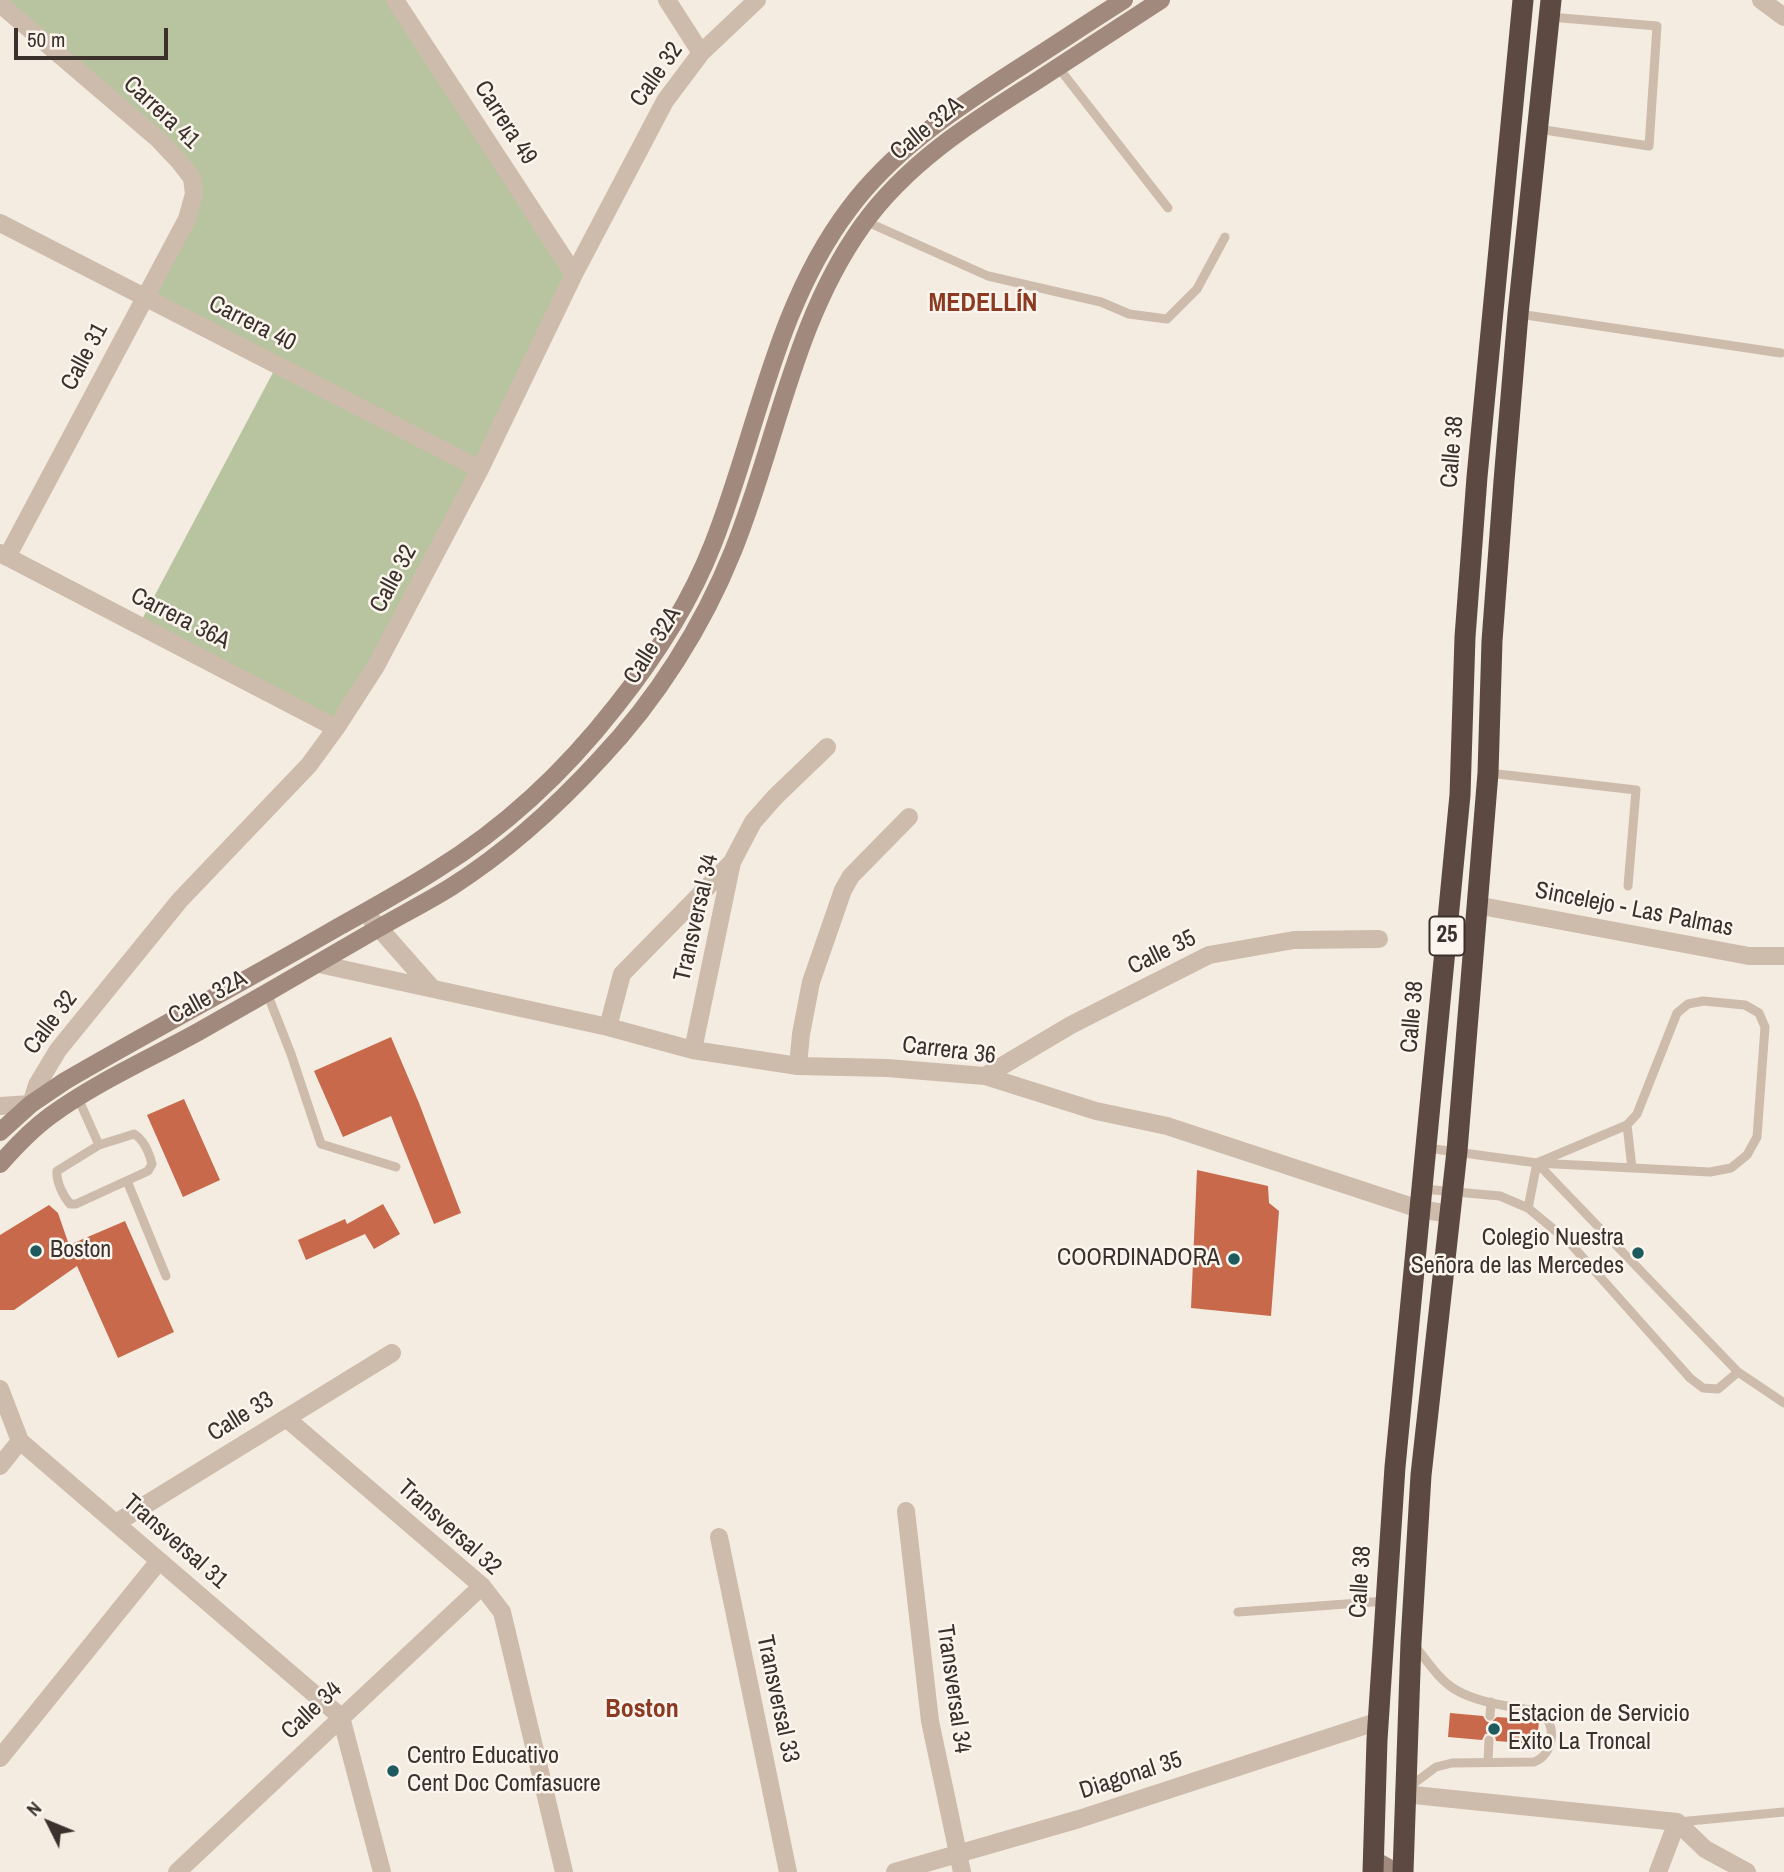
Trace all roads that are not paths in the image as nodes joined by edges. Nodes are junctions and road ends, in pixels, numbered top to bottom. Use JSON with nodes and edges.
{"nodes":[{"id":1,"x":395,"y":0,"type":"edge"},
{"id":2,"x":667,"y":0,"type":"edge"},
{"id":3,"x":757,"y":0,"type":"edge"},
{"id":4,"x":1124,"y":0,"type":"edge"},
{"id":5,"x":1161,"y":0,"type":"edge"},
{"id":6,"x":1523,"y":0,"type":"edge"},
{"id":7,"x":1760,"y":0,"type":"edge"},
{"id":8,"x":0,"y":4,"type":"edge"},
{"id":9,"x":1550,"y":8,"type":"edge"},
{"id":10,"x":1784,"y":17,"type":"edge"},
{"id":11,"x":701,"y":53,"type":"junction"},
{"id":12,"x":1058,"y":67,"type":"junction"},
{"id":13,"x":1538,"y":129,"type":"junction"},
{"id":14,"x":192,"y":178,"type":"joint"},
{"id":15,"x":1168,"y":208,"type":"dead end"},
{"id":16,"x":865,"y":221,"type":"junction"},
{"id":17,"x":0,"y":223,"type":"edge"},
{"id":18,"x":1225,"y":237,"type":"dead end"},
{"id":19,"x":574,"y":274,"type":"junction"},
{"id":20,"x":145,"y":296,"type":"junction"},
{"id":21,"x":1518,"y":314,"type":"junction"},
{"id":22,"x":1781,"y":353,"type":"dead end"},
{"id":23,"x":480,"y":470,"type":"junction"},
{"id":24,"x":3,"y":555,"type":"edge"},
{"id":25,"x":336,"y":727,"type":"junction"},
{"id":26,"x":827,"y":747,"type":"dead end"},
{"id":27,"x":1488,"y":773,"type":"junction"},
{"id":28,"x":909,"y":817,"type":"dead end"},
{"id":29,"x":732,"y":862,"type":"junction"},
{"id":30,"x":1628,"y":886,"type":"dead end"},
{"id":31,"x":1476,"y":905,"type":"junction"},
{"id":32,"x":365,"y":912,"type":"junction"},
{"id":33,"x":379,"y":928,"type":"junction"},
{"id":34,"x":1379,"y":939,"type":"dead end"},
{"id":35,"x":395,"y":949,"type":"junction"},
{"id":36,"x":1784,"y":956,"type":"edge"},
{"id":37,"x":319,"y":964,"type":"junction"},
{"id":38,"x":379,"y":976,"type":"junction"},
{"id":39,"x":431,"y":987,"type":"junction"},
{"id":40,"x":267,"y":993,"type":"junction"},
{"id":41,"x":608,"y":1027,"type":"junction"},
{"id":42,"x":693,"y":1050,"type":"junction"},
{"id":43,"x":798,"y":1066,"type":"junction"},
{"id":44,"x":131,"y":1069,"type":"junction"},
{"id":45,"x":985,"y":1076,"type":"junction"},
{"id":46,"x":78,"y":1098,"type":"junction"},
{"id":47,"x":31,"y":1104,"type":"junction"},
{"id":48,"x":0,"y":1106,"type":"edge"},
{"id":49,"x":1627,"y":1125,"type":"junction"},
{"id":50,"x":0,"y":1132,"type":"edge"},
{"id":51,"x":99,"y":1145,"type":"junction"},
{"id":52,"x":1427,"y":1148,"type":"junction"},
{"id":53,"x":1457,"y":1150,"type":"junction"},
{"id":54,"x":0,"y":1154,"type":"edge"},
{"id":55,"x":1537,"y":1163,"type":"junction"},
{"id":56,"x":0,"y":1164,"type":"edge"},
{"id":57,"x":396,"y":1167,"type":"dead end"},
{"id":58,"x":1632,"y":1168,"type":"junction"},
{"id":59,"x":127,"y":1181,"type":"junction"},
{"id":60,"x":1452,"y":1192,"type":"junction"},
{"id":61,"x":1420,"y":1199,"type":"junction"},
{"id":62,"x":1528,"y":1208,"type":"junction"},
{"id":63,"x":1450,"y":1214,"type":"junction"},
{"id":64,"x":166,"y":1276,"type":"dead end"},
{"id":65,"x":392,"y":1353,"type":"dead end"},
{"id":66,"x":1738,"y":1371,"type":"junction"},
{"id":67,"x":0,"y":1389,"type":"edge"},
{"id":68,"x":1784,"y":1403,"type":"edge"},
{"id":69,"x":286,"y":1418,"type":"junction"},
{"id":70,"x":20,"y":1441,"type":"junction"},
{"id":71,"x":0,"y":1466,"type":"edge"},
{"id":72,"x":906,"y":1511,"type":"dead end"},
{"id":73,"x":116,"y":1523,"type":"junction"},
{"id":74,"x":719,"y":1537,"type":"dead end"},
{"id":75,"x":159,"y":1561,"type":"junction"},
{"id":76,"x":482,"y":1586,"type":"junction"},
{"id":77,"x":1386,"y":1601,"type":"junction"},
{"id":78,"x":1238,"y":1612,"type":"dead end"},
{"id":79,"x":1411,"y":1642,"type":"junction"},
{"id":80,"x":1491,"y":1702,"type":"junction"},
{"id":81,"x":1490,"y":1716,"type":"dead end"},
{"id":82,"x":341,"y":1717,"type":"junction"},
{"id":83,"x":1379,"y":1721,"type":"junction"},
{"id":84,"x":1489,"y":1740,"type":"dead end"},
{"id":85,"x":0,"y":1758,"type":"edge"},
{"id":86,"x":1488,"y":1762,"type":"junction"},
{"id":87,"x":1405,"y":1792,"type":"junction"},
{"id":88,"x":1784,"y":1812,"type":"edge"},
{"id":89,"x":1677,"y":1822,"type":"junction"},
{"id":90,"x":957,"y":1853,"type":"junction"},
{"id":91,"x":1374,"y":1866,"type":"edge"},
{"id":92,"x":177,"y":1872,"type":"edge"},
{"id":93,"x":382,"y":1872,"type":"edge"},
{"id":94,"x":564,"y":1872,"type":"edge"},
{"id":95,"x":788,"y":1872,"type":"edge"},
{"id":96,"x":895,"y":1872,"type":"edge"},
{"id":97,"x":962,"y":1872,"type":"edge"},
{"id":98,"x":1396,"y":1872,"type":"edge"},
{"id":99,"x":1403,"y":1872,"type":"edge"},
{"id":100,"x":1658,"y":1872,"type":"edge"},
{"id":101,"x":1748,"y":1872,"type":"edge"}],
"edges":[{"from":1,"to":19,"type":"street","name":"Carrera 49"},
{"from":2,"to":11,"type":"street"},
{"from":3,"to":11,"type":"street","name":"Calle 32"},
{"from":4,"to":32,"type":"main road","name":"Calle 32A"},
{"from":5,"to":12,"type":"main road","name":"Calle 32A"},
{"from":6,"to":52,"type":"highway","name":"Calle 38","number":"25"},
{"from":7,"to":10,"type":"street"},
{"from":8,"to":14,"type":"street","name":"Carrera 41"},
{"from":9,"to":13,"type":"highway","number":"25"},
{"from":9,"to":13,"type":"lane"},
{"from":11,"to":19,"type":"street","name":"Calle 32"},
{"from":12,"to":15,"type":"lane"},
{"from":12,"to":16,"type":"main road","name":"Calle 32A"},
{"from":13,"to":21,"type":"highway","number":"25"},
{"from":14,"to":20,"type":"street","name":"Calle 31"},
{"from":16,"to":18,"type":"lane"},
{"from":16,"to":33,"type":"main road","name":"Calle 32A"},
{"from":17,"to":20,"type":"street","name":"Carrera 40"},
{"from":19,"to":23,"type":"street","name":"Calle 32"},
{"from":20,"to":23,"type":"street","name":"Carrera 40"},
{"from":20,"to":24,"type":"street","name":"Calle 31"},
{"from":21,"to":22,"type":"lane"},
{"from":21,"to":27,"type":"highway","number":"25"},
{"from":23,"to":25,"type":"street","name":"Calle 32"},
{"from":24,"to":25,"type":"street","name":"Carrera 36A"},
{"from":25,"to":47,"type":"street","name":"Calle 32"},
{"from":26,"to":29,"type":"street","name":"Transversal 34"},
{"from":27,"to":30,"type":"lane"},
{"from":27,"to":31,"type":"highway","number":"25"},
{"from":28,"to":43,"type":"street"},
{"from":29,"to":41,"type":"street"},
{"from":29,"to":42,"type":"street","name":"Transversal 34"},
{"from":31,"to":36,"type":"street","name":"Sincelejo - Las Palmas"},
{"from":31,"to":53,"type":"highway","number":"25"},
{"from":32,"to":33,"type":"street"},
{"from":32,"to":47,"type":"main road","name":"Calle 32A"},
{"from":33,"to":35,"type":"street"},
{"from":33,"to":37,"type":"main road","name":"Calle 32A"},
{"from":34,"to":45,"type":"street","name":"Calle 35"},
{"from":35,"to":38,"type":"street"},
{"from":35,"to":39,"type":"street"},
{"from":37,"to":38,"type":"street","name":"Carrera 36"},
{"from":37,"to":40,"type":"main road","name":"Calle 32A"},
{"from":38,"to":39,"type":"street","name":"Carrera 36"},
{"from":39,"to":41,"type":"street","name":"Carrera 36"},
{"from":40,"to":44,"type":"main road","name":"Calle 32A"},
{"from":40,"to":57,"type":"lane"},
{"from":41,"to":42,"type":"street","name":"Carrera 36"},
{"from":42,"to":43,"type":"street","name":"Carrera 36"},
{"from":43,"to":45,"type":"street","name":"Carrera 36"},
{"from":44,"to":46,"type":"main road","name":"Calle 32A"},
{"from":44,"to":47,"type":"main road"},
{"from":45,"to":61,"type":"street","name":"Carrera 36"},
{"from":46,"to":51,"type":"lane"},
{"from":46,"to":56,"type":"main road","name":"Calle 32A"},
{"from":47,"to":48,"type":"street"},
{"from":47,"to":50,"type":"main road","name":"Calle 32"},
{"from":47,"to":54,"type":"main road"},
{"from":49,"to":55,"type":"lane"},
{"from":49,"to":58,"type":"lane"},
{"from":49,"to":58,"type":"lane"},
{"from":51,"to":59,"type":"lane"},
{"from":51,"to":59,"type":"lane"},
{"from":52,"to":53,"type":"lane"},
{"from":52,"to":61,"type":"highway","name":"Calle 38","number":"25"},
{"from":53,"to":55,"type":"lane"},
{"from":53,"to":60,"type":"highway","number":"25"},
{"from":55,"to":58,"type":"lane"},
{"from":55,"to":62,"type":"lane"},
{"from":55,"to":66,"type":"lane"},
{"from":59,"to":64,"type":"lane"},
{"from":60,"to":61,"type":"lane"},
{"from":60,"to":62,"type":"lane"},
{"from":60,"to":63,"type":"highway","number":"25"},
{"from":61,"to":63,"type":"street","name":"Carrera 36"},
{"from":61,"to":77,"type":"highway","name":"Calle 38","number":"25"},
{"from":62,"to":66,"type":"lane"},
{"from":63,"to":79,"type":"highway","number":"25"},
{"from":65,"to":69,"type":"street","name":"Calle 33"},
{"from":66,"to":68,"type":"lane"},
{"from":67,"to":70,"type":"street","name":"Transversal 31"},
{"from":69,"to":73,"type":"street","name":"Calle 33"},
{"from":69,"to":76,"type":"street","name":"Transversal 32"},
{"from":70,"to":71,"type":"street"},
{"from":70,"to":73,"type":"street","name":"Transversal 31"},
{"from":72,"to":90,"type":"street","name":"Transversal 34"},
{"from":73,"to":75,"type":"street","name":"Transversal 31"},
{"from":74,"to":95,"type":"street","name":"Transversal 33"},
{"from":75,"to":82,"type":"street","name":"Transversal 31"},
{"from":75,"to":85,"type":"street"},
{"from":76,"to":82,"type":"street","name":"Calle 34"},
{"from":76,"to":94,"type":"street","name":"Transversal 32"},
{"from":77,"to":78,"type":"lane"},
{"from":77,"to":83,"type":"highway","name":"Calle 38","number":"25"},
{"from":79,"to":80,"type":"lane"},
{"from":79,"to":87,"type":"highway","number":"25"},
{"from":80,"to":81,"type":"lane"},
{"from":80,"to":86,"type":"lane"},
{"from":82,"to":92,"type":"street","name":"Calle 34"},
{"from":82,"to":93,"type":"street"},
{"from":83,"to":90,"type":"street","name":"Diagonal 35"},
{"from":83,"to":91,"type":"highway","name":"Calle 38","number":"25"},
{"from":84,"to":86,"type":"lane"},
{"from":86,"to":87,"type":"lane"},
{"from":87,"to":89,"type":"street"},
{"from":87,"to":99,"type":"highway","number":"25"},
{"from":88,"to":89,"type":"lane"},
{"from":89,"to":100,"type":"street"},
{"from":89,"to":101,"type":"street"},
{"from":90,"to":96,"type":"street","name":"Diagonal 35"},
{"from":90,"to":97,"type":"street","name":"Transversal 34"},
{"from":91,"to":98,"type":"main road"}]}
